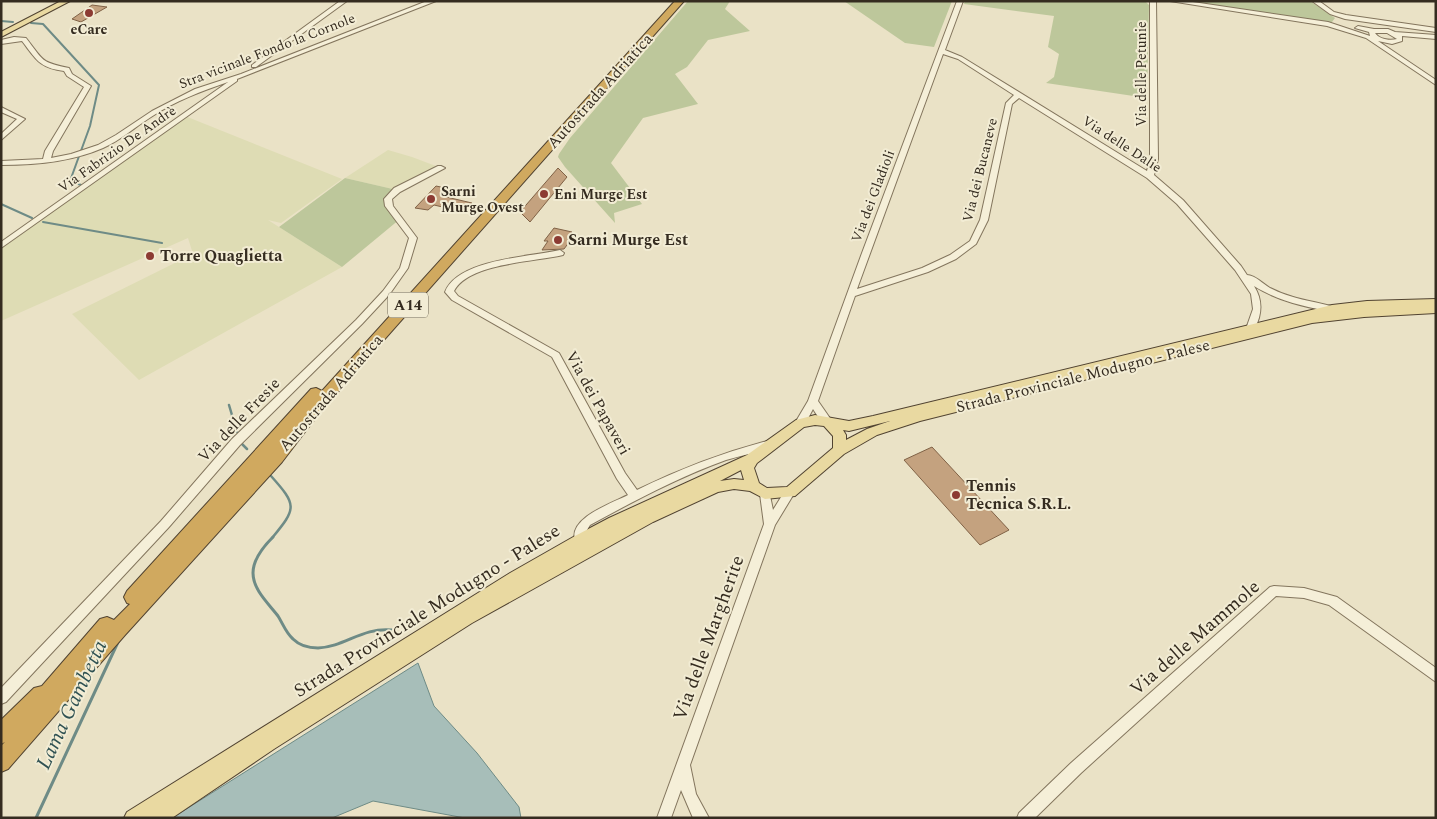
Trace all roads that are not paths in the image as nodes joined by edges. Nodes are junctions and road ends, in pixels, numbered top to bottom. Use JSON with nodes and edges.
{"nodes":[{"id":1,"x":61,"y":1,"type":"edge"},
{"id":2,"x":67,"y":1,"type":"edge"},
{"id":3,"x":344,"y":1,"type":"edge"},
{"id":4,"x":433,"y":1,"type":"edge"},
{"id":5,"x":672,"y":1,"type":"edge"},
{"id":6,"x":680,"y":1,"type":"edge"},
{"id":7,"x":960,"y":1,"type":"edge"},
{"id":8,"x":1153,"y":1,"type":"edge"},
{"id":9,"x":1173,"y":1,"type":"edge"},
{"id":10,"x":1196,"y":1,"type":"edge"},
{"id":11,"x":1315,"y":1,"type":"edge"},
{"id":12,"x":1373,"y":21,"type":"junction"},
{"id":13,"x":1436,"y":30,"type":"edge"},
{"id":14,"x":1374,"y":32,"type":"junction"},
{"id":15,"x":1391,"y":32,"type":"junction"},
{"id":16,"x":1,"y":33,"type":"edge"},
{"id":17,"x":1409,"y":36,"type":"junction"},
{"id":18,"x":1436,"y":37,"type":"edge"},
{"id":19,"x":1381,"y":40,"type":"junction"},
{"id":20,"x":1397,"y":40,"type":"junction"},
{"id":21,"x":1,"y":42,"type":"edge"},
{"id":22,"x":942,"y":51,"type":"junction"},
{"id":23,"x":1401,"y":57,"type":"junction"},
{"id":24,"x":243,"y":75,"type":"junction"},
{"id":25,"x":1427,"y":77,"type":"junction"},
{"id":26,"x":1436,"y":82,"type":"edge"},
{"id":27,"x":1019,"y":94,"type":"junction"},
{"id":28,"x":1,"y":109,"type":"edge"},
{"id":29,"x":1,"y":138,"type":"edge"},
{"id":30,"x":46,"y":161,"type":"junction"},
{"id":31,"x":1,"y":163,"type":"edge"},
{"id":32,"x":441,"y":168,"type":"dead end"},
{"id":33,"x":1150,"y":176,"type":"junction"},
{"id":34,"x":1,"y":246,"type":"edge"},
{"id":35,"x":560,"y":253,"type":"dead end"},
{"id":36,"x":1238,"y":268,"type":"junction"},
{"id":37,"x":851,"y":294,"type":"junction"},
{"id":38,"x":1436,"y":303,"type":"edge"},
{"id":39,"x":1332,"y":309,"type":"junction"},
{"id":40,"x":1436,"y":309,"type":"edge"},
{"id":41,"x":1252,"y":326,"type":"junction"},
{"id":42,"x":813,"y":401,"type":"junction"},
{"id":43,"x":800,"y":424,"type":"junction"},
{"id":44,"x":829,"y":424,"type":"junction"},
{"id":45,"x":777,"y":442,"type":"junction"},
{"id":46,"x":839,"y":450,"type":"junction"},
{"id":47,"x":752,"y":459,"type":"junction"},
{"id":48,"x":759,"y":490,"type":"junction"},
{"id":49,"x":790,"y":492,"type":"junction"},
{"id":50,"x":635,"y":496,"type":"junction"},
{"id":51,"x":770,"y":524,"type":"junction"},
{"id":52,"x":580,"y":540,"type":"junction"},
{"id":53,"x":120,"y":629,"type":"junction"},
{"id":54,"x":82,"y":653,"type":"junction"},
{"id":55,"x":1436,"y":676,"type":"edge"},
{"id":56,"x":1,"y":698,"type":"edge"},
{"id":57,"x":1,"y":734,"type":"edge"},
{"id":58,"x":1,"y":746,"type":"edge"},
{"id":59,"x":1,"y":762,"type":"edge"},
{"id":60,"x":684,"y":764,"type":"junction"},
{"id":61,"x":1,"y":775,"type":"edge"},
{"id":62,"x":133,"y":818,"type":"edge"},
{"id":63,"x":156,"y":818,"type":"edge"},
{"id":64,"x":664,"y":818,"type":"edge"},
{"id":65,"x":702,"y":818,"type":"edge"},
{"id":66,"x":1024,"y":818,"type":"edge"}],
"edges":[{"from":1,"to":16,"type":"main road"},
{"from":2,"to":16,"type":"main road"},
{"from":3,"to":24,"type":"street","name":"Via Fabrizio De Andrè"},
{"from":4,"to":24,"type":"street","name":"Stra vicinale Fondo la Cornole"},
{"from":5,"to":54,"type":"highway","name":"Autostrada Adriatica","number":"A14"},
{"from":6,"to":53,"type":"highway","name":"Autostrada Adriatica","number":"A14"},
{"from":7,"to":22,"type":"street","name":"Via dei Gladioli"},
{"from":8,"to":33,"type":"street","name":"Via delle Petunie"},
{"from":9,"to":14,"type":"street"},
{"from":10,"to":14,"type":"street"},
{"from":11,"to":12,"type":"street"},
{"from":12,"to":13,"type":"street"},
{"from":12,"to":14,"type":"street"},
{"from":14,"to":15,"type":"street"},
{"from":14,"to":19,"type":"street"},
{"from":14,"to":25,"type":"street"},
{"from":15,"to":17,"type":"street"},
{"from":15,"to":20,"type":"street"},
{"from":17,"to":18,"type":"street"},
{"from":17,"to":20,"type":"street"},
{"from":19,"to":20,"type":"street"},
{"from":19,"to":23,"type":"street"},
{"from":20,"to":23,"type":"street"},
{"from":21,"to":30,"type":"street"},
{"from":22,"to":27,"type":"street","name":"Via delle Dalie"},
{"from":22,"to":37,"type":"street","name":"Via dei Gladioli"},
{"from":23,"to":25,"type":"street"},
{"from":24,"to":30,"type":"street","name":"Stra vicinale Fondo la Cornole"},
{"from":24,"to":34,"type":"street","name":"Via Fabrizio De Andrè"},
{"from":25,"to":26,"type":"street"},
{"from":27,"to":33,"type":"street","name":"Via delle Dalie"},
{"from":27,"to":37,"type":"street","name":"Via dei Bucaneve"},
{"from":28,"to":29,"type":"street"},
{"from":30,"to":31,"type":"street","name":"Stra vicinale Fondo la Cornole"},
{"from":32,"to":56,"type":"street","name":"Via delle Fresie"},
{"from":33,"to":36,"type":"street","name":"Via delle Dalie"},
{"from":35,"to":50,"type":"street","name":"Via dei Papaveri"},
{"from":36,"to":39,"type":"street"},
{"from":36,"to":41,"type":"street","name":"Via delle Dalie"},
{"from":37,"to":42,"type":"street","name":"Via dei Gladioli"},
{"from":38,"to":39,"type":"main road","name":"Strada Provinciale Modugno - Palese"},
{"from":39,"to":41,"type":"main road","name":"Strada Provinciale Modugno - Palese"},
{"from":40,"to":46,"type":"main road","name":"Strada Provinciale Modugno - Palese"},
{"from":41,"to":44,"type":"main road","name":"Strada Provinciale Modugno - Palese"},
{"from":42,"to":43,"type":"street","name":"Via dei Gladioli"},
{"from":42,"to":44,"type":"street"},
{"from":43,"to":44,"type":"main road","name":"Strada Provinciale Modugno - Palese"},
{"from":43,"to":45,"type":"main road","name":"Strada Provinciale Modugno - Palese"},
{"from":44,"to":46,"type":"main road"},
{"from":45,"to":47,"type":"main road","name":"Strada Provinciale Modugno - Palese"},
{"from":45,"to":50,"type":"street"},
{"from":46,"to":49,"type":"main road","name":"Strada Provinciale Modugno - Palese"},
{"from":47,"to":48,"type":"main road"},
{"from":47,"to":52,"type":"main road","name":"Strada Provinciale Modugno - Palese"},
{"from":48,"to":49,"type":"main road","name":"Strada Provinciale Modugno - Palese"},
{"from":48,"to":51,"type":"street"},
{"from":48,"to":63,"type":"main road","name":"Strada Provinciale Modugno - Palese"},
{"from":49,"to":51,"type":"street","name":"Via delle Margherite"},
{"from":50,"to":52,"type":"street"},
{"from":51,"to":60,"type":"street","name":"Via delle Margherite"},
{"from":52,"to":62,"type":"main road","name":"Strada Provinciale Modugno - Palese"},
{"from":53,"to":59,"type":"highway","number":"A14"},
{"from":53,"to":61,"type":"highway","number":"A14"},
{"from":54,"to":57,"type":"highway","number":"A14"},
{"from":54,"to":58,"type":"highway","name":"Autostrada Adriatica","number":"A14"},
{"from":55,"to":66,"type":"street","name":"Via delle Mammole"},
{"from":60,"to":64,"type":"street","name":"Via delle Margherite"},
{"from":60,"to":65,"type":"street"}]}
